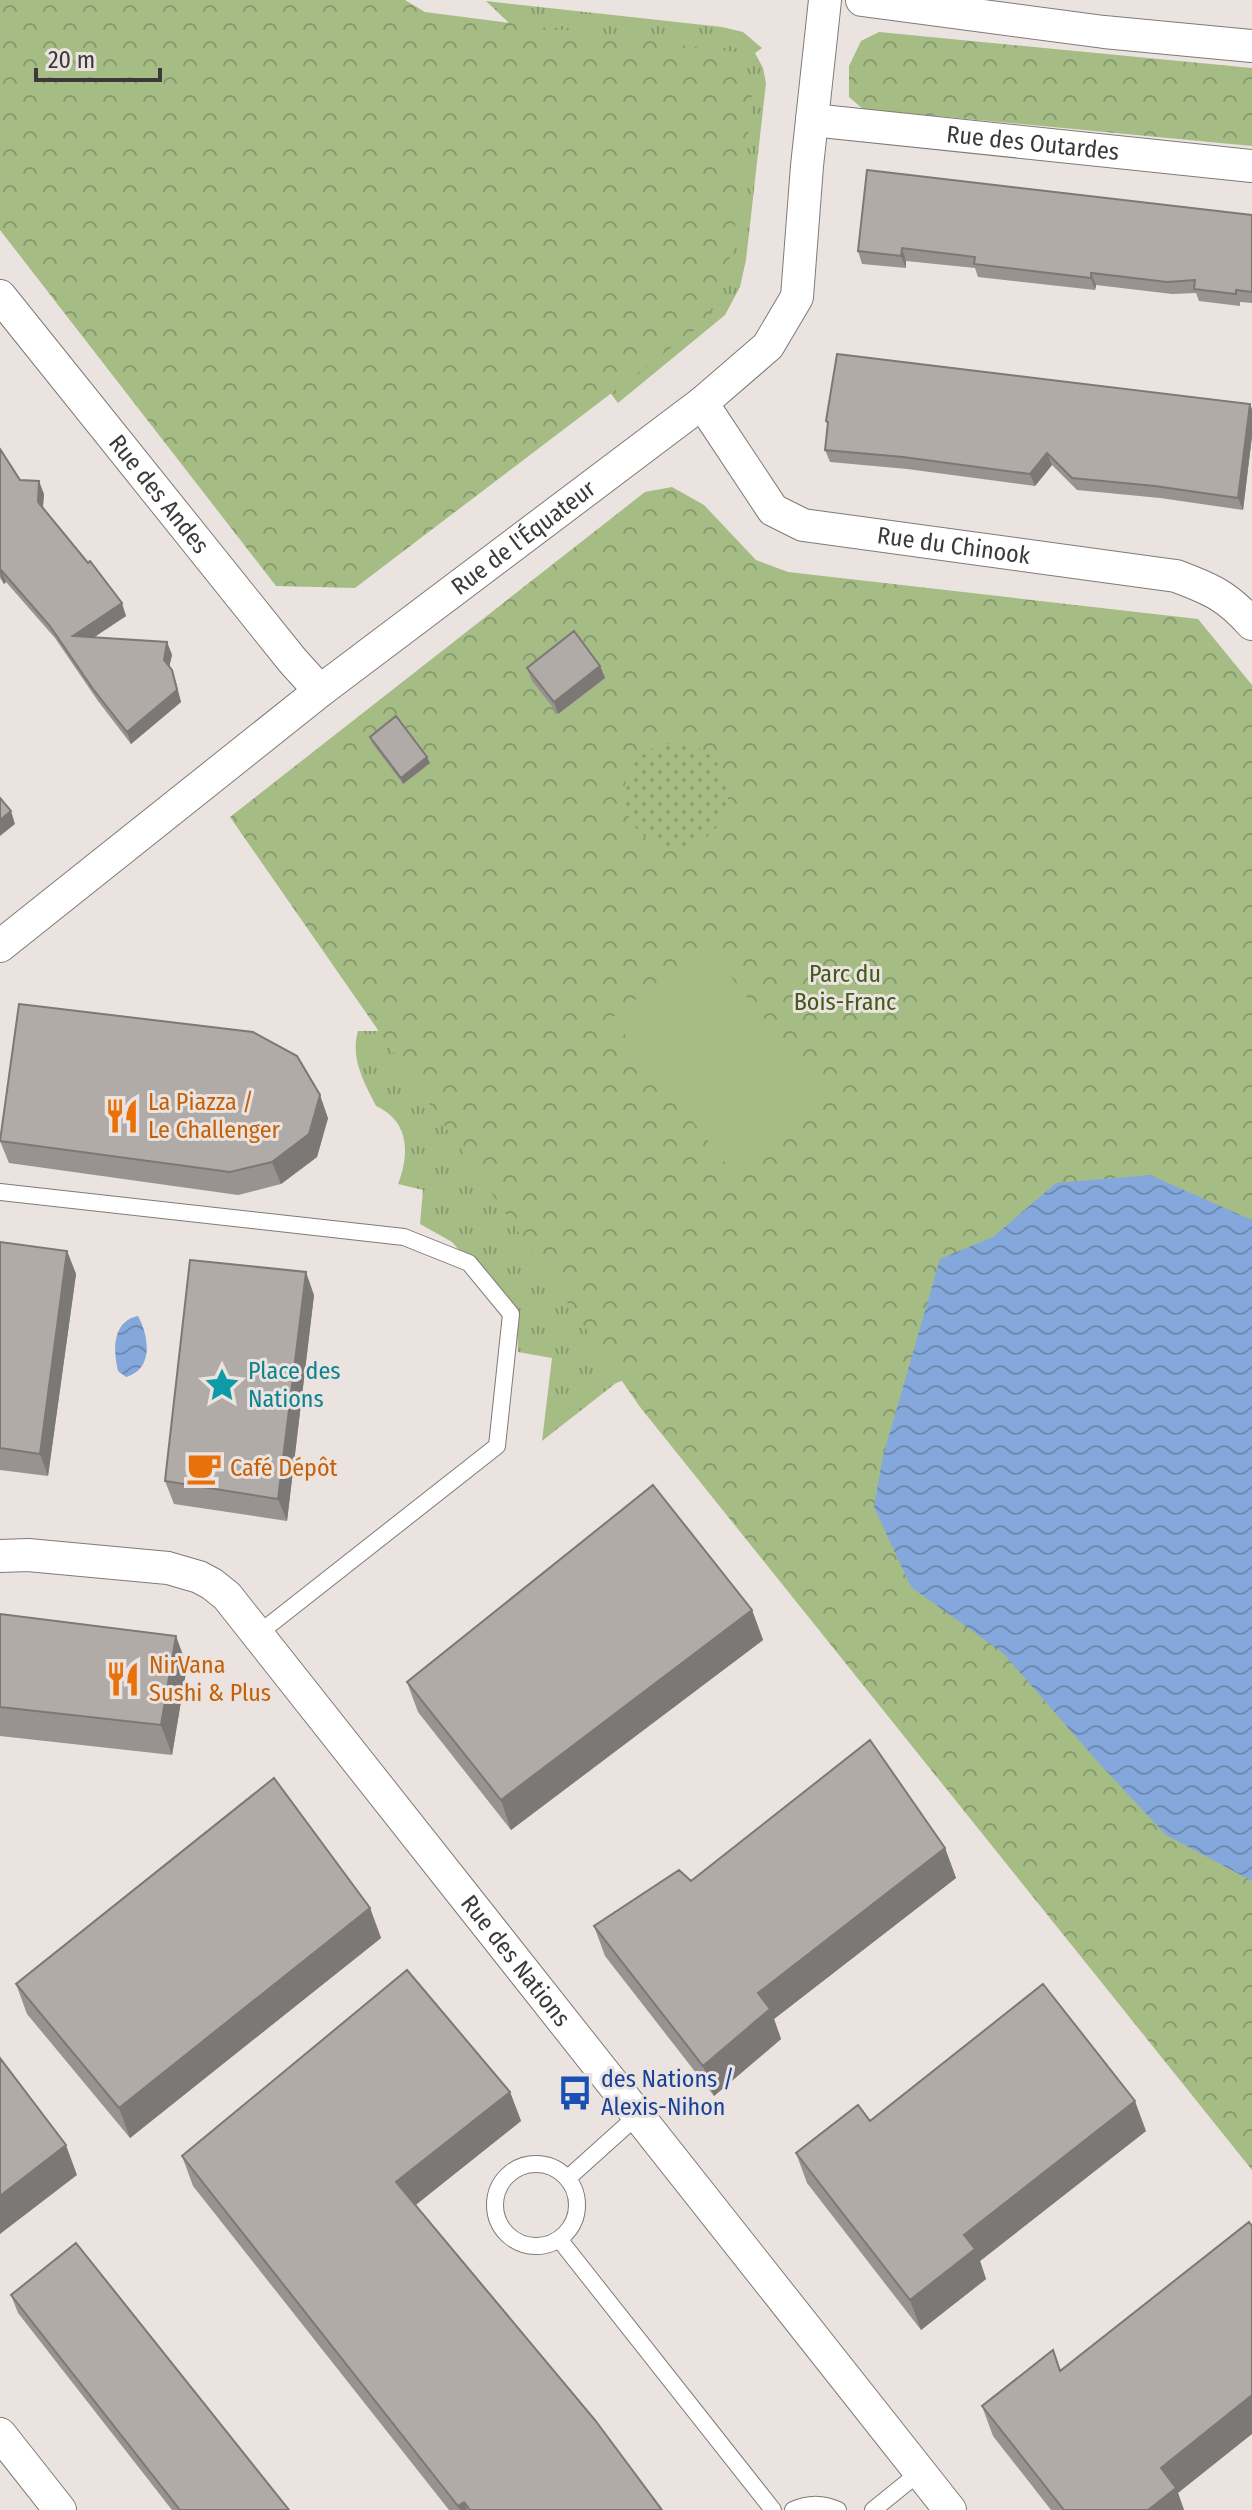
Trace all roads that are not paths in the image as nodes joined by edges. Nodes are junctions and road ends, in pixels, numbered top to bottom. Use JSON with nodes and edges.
{"nodes":[{"id":1,"x":825,"y":0,"type":"edge"},
{"id":2,"x":862,"y":0,"type":"edge"},
{"id":3,"x":1252,"y":46,"type":"edge"},
{"id":4,"x":812,"y":120,"type":"junction"},
{"id":5,"x":1252,"y":166,"type":"edge"},
{"id":6,"x":0,"y":296,"type":"edge"},
{"id":7,"x":702,"y":403,"type":"junction"},
{"id":8,"x":1252,"y":624,"type":"edge"},
{"id":9,"x":320,"y":691,"type":"junction"},
{"id":10,"x":0,"y":946,"type":"edge"},
{"id":11,"x":0,"y":1192,"type":"edge"},
{"id":12,"x":0,"y":1556,"type":"edge"},
{"id":13,"x":258,"y":1634,"type":"junction"},
{"id":14,"x":638,"y":2115,"type":"junction"},
{"id":15,"x":568,"y":2178,"type":"junction"},
{"id":16,"x":559,"y":2239,"type":"junction"},
{"id":17,"x":0,"y":2434,"type":"edge"},
{"id":18,"x":920,"y":2472,"type":"junction"},
{"id":19,"x":60,"y":2510,"type":"edge"},
{"id":20,"x":773,"y":2510,"type":"edge"},
{"id":21,"x":793,"y":2510,"type":"edge"},
{"id":22,"x":838,"y":2510,"type":"edge"},
{"id":23,"x":873,"y":2510,"type":"edge"},
{"id":24,"x":950,"y":2510,"type":"edge"}],
"edges":[{"from":1,"to":4,"type":"street","name":"Rue de l'Équateur"},
{"from":2,"to":3,"type":"street"},
{"from":4,"to":5,"type":"street","name":"Rue des Outardes"},
{"from":4,"to":7,"type":"street","name":"Rue de l'Équateur"},
{"from":6,"to":9,"type":"street","name":"Rue des Andes"},
{"from":7,"to":8,"type":"street","name":"Rue du Chinook"},
{"from":7,"to":9,"type":"street","name":"Rue de l'Équateur"},
{"from":9,"to":10,"type":"street","name":"Rue de l'Équateur"},
{"from":11,"to":13,"type":"lane"},
{"from":12,"to":13,"type":"street","name":"Rue des Nations"},
{"from":13,"to":14,"type":"street","name":"Rue des Nations"},
{"from":14,"to":15,"type":"lane"},
{"from":14,"to":18,"type":"street","name":"Rue des Nations"},
{"from":15,"to":16,"type":"lane"},
{"from":15,"to":16,"type":"lane"},
{"from":16,"to":20,"type":"lane"},
{"from":17,"to":19,"type":"street"},
{"from":18,"to":23,"type":"lane"},
{"from":18,"to":24,"type":"street","name":"Rue des Nations"},
{"from":21,"to":22,"type":"lane"}]}
